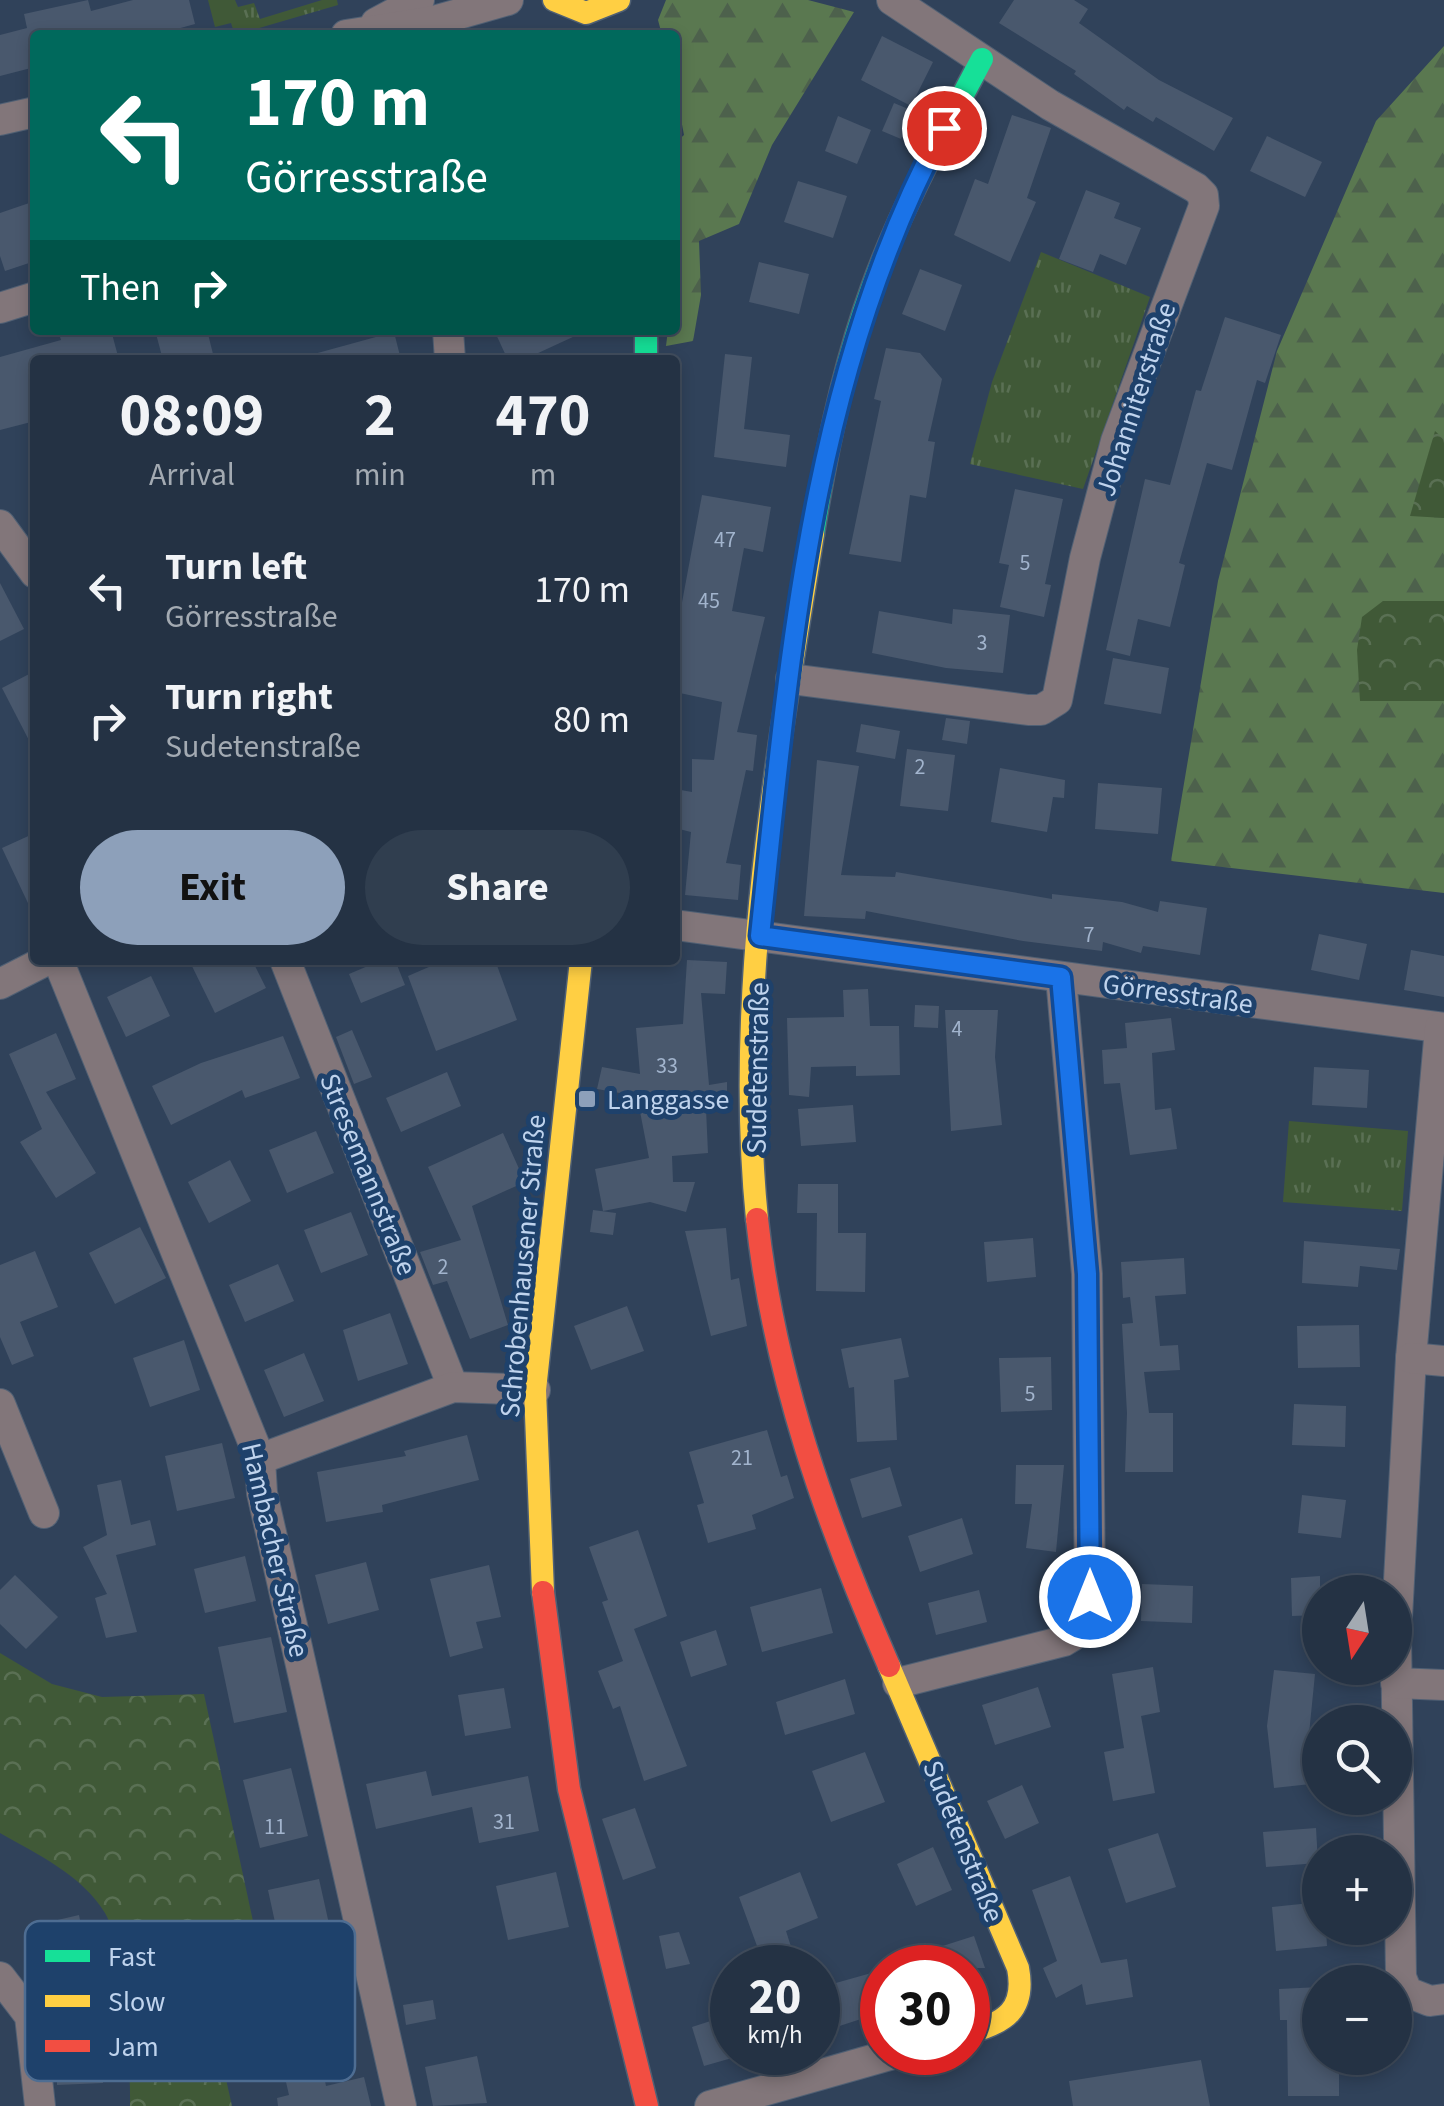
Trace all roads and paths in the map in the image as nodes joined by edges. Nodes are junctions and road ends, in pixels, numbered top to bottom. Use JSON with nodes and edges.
{"nodes":[{"id":1,"x":419,"y":0,"type":"edge"},
{"id":2,"x":508,"y":0,"type":"edge"},
{"id":3,"x":892,"y":0,"type":"edge"},
{"id":4,"x":563,"y":6,"type":"edge"},
{"id":5,"x":615,"y":9,"type":"edge"},
{"id":6,"x":361,"y":30,"type":"edge"},
{"id":7,"x":372,"y":30,"type":"edge"},
{"id":8,"x":582,"y":30,"type":"edge"},
{"id":9,"x":982,"y":59,"type":"junction"},
{"id":10,"x":30,"y":113,"type":"edge"},
{"id":11,"x":0,"y":120,"type":"edge"},
{"id":12,"x":30,"y":299,"type":"edge"},
{"id":13,"x":0,"y":308,"type":"edge"},
{"id":14,"x":0,"y":525,"type":"edge"},
{"id":15,"x":30,"y":566,"type":"edge"},
{"id":16,"x":790,"y":679,"type":"junction"},
{"id":17,"x":680,"y":926,"type":"edge"},
{"id":18,"x":760,"y":936,"type":"junction"},
{"id":19,"x":37,"y":965,"type":"edge"},
{"id":20,"x":60,"y":965,"type":"edge"},
{"id":21,"x":287,"y":965,"type":"edge"},
{"id":22,"x":580,"y":965,"type":"edge"},
{"id":23,"x":1061,"y":977,"type":"junction"},
{"id":24,"x":0,"y":984,"type":"edge"},
{"id":25,"x":1442,"y":1028,"type":"edge"},
{"id":26,"x":1411,"y":1358,"type":"junction"},
{"id":27,"x":1444,"y":1360,"type":"edge"},
{"id":28,"x":453,"y":1387,"type":"junction"},
{"id":29,"x":536,"y":1390,"type":"junction"},
{"id":30,"x":0,"y":1404,"type":"edge"},
{"id":31,"x":260,"y":1459,"type":"junction"},
{"id":32,"x":44,"y":1513,"type":"dead end"},
{"id":33,"x":1401,"y":1575,"type":"edge"},
{"id":34,"x":898,"y":1683,"type":"junction"},
{"id":35,"x":1412,"y":1684,"type":"edge"},
{"id":36,"x":1396,"y":1685,"type":"edge"},
{"id":37,"x":1444,"y":1685,"type":"edge"},
{"id":38,"x":0,"y":1978,"type":"edge"},
{"id":39,"x":1444,"y":2000,"type":"edge"},
{"id":40,"x":25,"y":2010,"type":"edge"},
{"id":41,"x":990,"y":2027,"type":"edge"},
{"id":42,"x":860,"y":2063,"type":"edge"},
{"id":43,"x":37,"y":2081,"type":"edge"},
{"id":44,"x":40,"y":2106,"type":"edge"},
{"id":45,"x":401,"y":2106,"type":"edge"},
{"id":46,"x":647,"y":2106,"type":"edge"},
{"id":47,"x":710,"y":2106,"type":"edge"}],
"edges":[{"from":1,"to":6,"type":"street"},
{"from":2,"to":7,"type":"street"},
{"from":3,"to":9,"type":"street","name":"Johanniterstraße"},
{"from":4,"to":5,"type":"street"},
{"from":4,"to":8,"type":"street"},
{"from":9,"to":16,"type":"street","name":"Sudetenstraße"},
{"from":9,"to":16,"type":"street","name":"Johanniterstraße"},
{"from":10,"to":11,"type":"street"},
{"from":12,"to":13,"type":"street"},
{"from":14,"to":15,"type":"street"},
{"from":16,"to":18,"type":"street","name":"Sudetenstraße"},
{"from":17,"to":18,"type":"street","name":"Görresstraße"},
{"from":18,"to":23,"type":"street","name":"Görresstraße"},
{"from":18,"to":34,"type":"street","name":"Sudetenstraße"},
{"from":19,"to":24,"type":"street"},
{"from":20,"to":31,"type":"street","name":"Hambacher Straße"},
{"from":21,"to":28,"type":"street","name":"Stresemannstraße"},
{"from":22,"to":29,"type":"street","name":"Schrobenhausener Straße"},
{"from":23,"to":25,"type":"street","name":"Görresstraße"},
{"from":23,"to":34,"type":"street"},
{"from":25,"to":26,"type":"street"},
{"from":26,"to":27,"type":"street"},
{"from":26,"to":33,"type":"street"},
{"from":28,"to":29,"type":"street"},
{"from":28,"to":31,"type":"street"},
{"from":29,"to":46,"type":"street","name":"Schrobenhausener Straße"},
{"from":30,"to":32,"type":"street"},
{"from":31,"to":45,"type":"street","name":"Hambacher Straße"},
{"from":34,"to":41,"type":"street","name":"Sudetenstraße"},
{"from":35,"to":37,"type":"street"},
{"from":36,"to":39,"type":"street"},
{"from":38,"to":40,"type":"street"},
{"from":42,"to":47,"type":"street"},
{"from":43,"to":44,"type":"street"}]}
